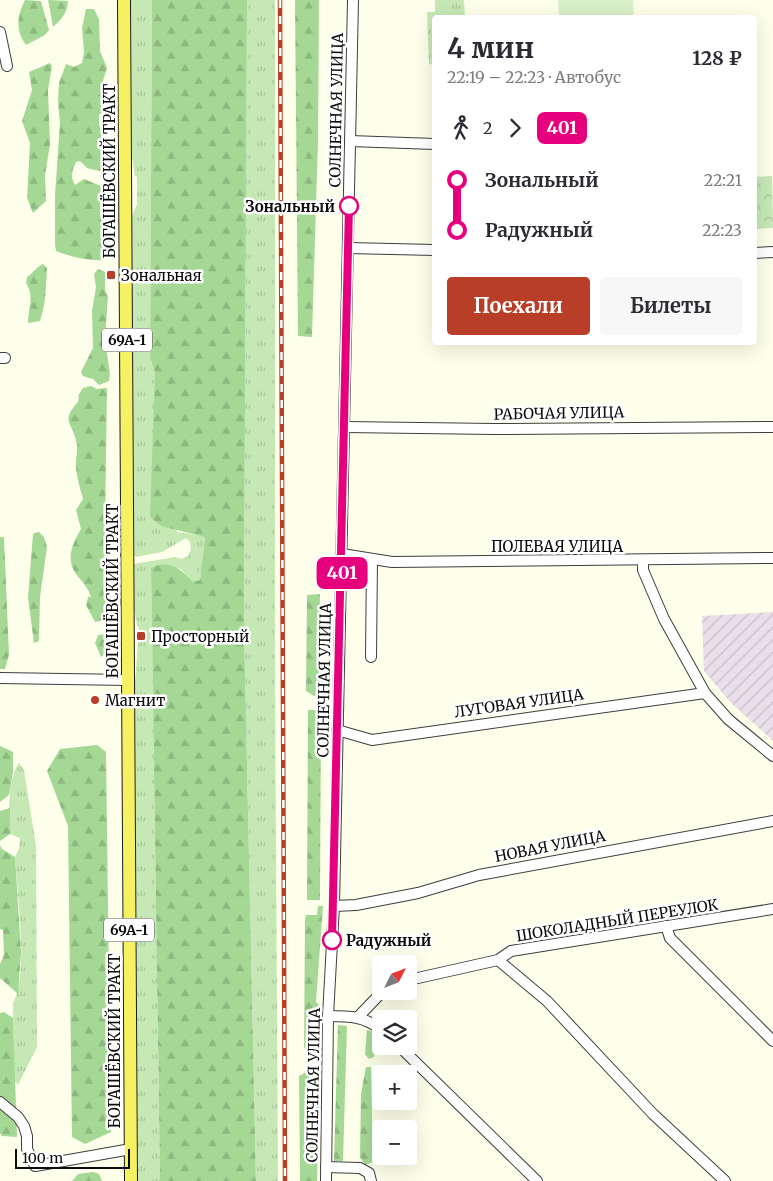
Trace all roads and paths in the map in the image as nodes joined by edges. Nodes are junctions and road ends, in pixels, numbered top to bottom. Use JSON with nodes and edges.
{"nodes":[{"id":1,"x":124,"y":0,"type":"edge"},
{"id":2,"x":353,"y":0,"type":"edge"},
{"id":3,"x":0,"y":32,"type":"edge"},
{"id":4,"x":7,"y":66,"type":"edge"},
{"id":5,"x":350,"y":141,"type":"junction"},
{"id":6,"x":432,"y":144,"type":"edge"},
{"id":7,"x":348,"y":248,"type":"junction"},
{"id":8,"x":432,"y":250,"type":"edge"},
{"id":9,"x":773,"y":252,"type":"edge"},
{"id":10,"x":757,"y":253,"type":"edge"},
{"id":11,"x":344,"y":427,"type":"junction"},
{"id":12,"x":773,"y":427,"type":"edge"},
{"id":13,"x":342,"y":554,"type":"junction"},
{"id":14,"x":773,"y":558,"type":"edge"},
{"id":15,"x":372,"y":559,"type":"junction"},
{"id":16,"x":643,"y":561,"type":"junction"},
{"id":17,"x":371,"y":657,"type":"dead end"},
{"id":18,"x":0,"y":678,"type":"edge"},
{"id":19,"x":128,"y":680,"type":"junction"},
{"id":20,"x":705,"y":693,"type":"junction"},
{"id":21,"x":337,"y":730,"type":"junction"},
{"id":22,"x":773,"y":756,"type":"edge"},
{"id":23,"x":773,"y":821,"type":"edge"},
{"id":24,"x":334,"y":906,"type":"junction"},
{"id":25,"x":773,"y":909,"type":"edge"},
{"id":26,"x":666,"y":926,"type":"junction"},
{"id":27,"x":498,"y":960,"type":"junction"},
{"id":28,"x":418,"y":978,"type":"edge"},
{"id":29,"x":374,"y":1000,"type":"edge"},
{"id":30,"x":328,"y":1016,"type":"junction"},
{"id":31,"x":358,"y":1017,"type":"junction"},
{"id":32,"x":372,"y":1023,"type":"edge"},
{"id":33,"x":773,"y":1041,"type":"edge"},
{"id":34,"x":408,"y":1055,"type":"edge"},
{"id":35,"x":3,"y":1104,"type":"edge"},
{"id":36,"x":131,"y":1149,"type":"junction"},
{"id":37,"x":326,"y":1167,"type":"junction"},
{"id":38,"x":131,"y":1181,"type":"edge"},
{"id":39,"x":326,"y":1181,"type":"edge"},
{"id":40,"x":371,"y":1181,"type":"edge"},
{"id":41,"x":537,"y":1181,"type":"edge"},
{"id":42,"x":725,"y":1181,"type":"edge"}],
"edges":[{"from":1,"to":19,"type":"main road","name":"БОГАШЁВСКИЙ ТРАКТ","number":"69А-1"},
{"from":2,"to":5,"type":"street","name":"СОЛНЕЧНАЯ УЛИЦА"},
{"from":3,"to":4,"type":"street"},
{"from":5,"to":6,"type":"street"},
{"from":5,"to":7,"type":"street","name":"СОЛНЕЧНАЯ УЛИЦА"},
{"from":7,"to":8,"type":"street"},
{"from":7,"to":11,"type":"street","name":"СОЛНЕЧНАЯ УЛИЦА"},
{"from":9,"to":10,"type":"street"},
{"from":11,"to":12,"type":"street","name":"РАБОЧАЯ УЛИЦА"},
{"from":11,"to":13,"type":"street","name":"СОЛНЕЧНАЯ УЛИЦА"},
{"from":13,"to":15,"type":"street","name":"ПОЛЕВАЯ УЛИЦА"},
{"from":13,"to":21,"type":"street","name":"СОЛНЕЧНАЯ УЛИЦА"},
{"from":14,"to":16,"type":"street","name":"ПОЛЕВАЯ УЛИЦА"},
{"from":15,"to":16,"type":"street","name":"ПОЛЕВАЯ УЛИЦА"},
{"from":15,"to":17,"type":"street"},
{"from":16,"to":20,"type":"street"},
{"from":18,"to":19,"type":"street"},
{"from":19,"to":36,"type":"main road","name":"БОГАШЁВСКИЙ ТРАКТ","number":"69А-1"},
{"from":20,"to":21,"type":"street","name":"ЛУГОВАЯ УЛИЦА"},
{"from":20,"to":22,"type":"street"},
{"from":21,"to":24,"type":"street","name":"СОЛНЕЧНАЯ УЛИЦА"},
{"from":23,"to":24,"type":"street","name":"НОВАЯ УЛИЦА"},
{"from":24,"to":30,"type":"street","name":"СОЛНЕЧНАЯ УЛИЦА"},
{"from":25,"to":26,"type":"street","name":"ШОКОЛАДНЫЙ ПЕРЕУЛОК"},
{"from":26,"to":27,"type":"street","name":"ШОКОЛАДНЫЙ ПЕРЕУЛОК"},
{"from":26,"to":33,"type":"street"},
{"from":27,"to":28,"type":"street","name":"ШОКОЛАДНЫЙ ПЕРЕУЛОК"},
{"from":27,"to":42,"type":"street"},
{"from":29,"to":31,"type":"street"},
{"from":30,"to":31,"type":"street"},
{"from":30,"to":37,"type":"street","name":"СОЛНЕЧНАЯ УЛИЦА"},
{"from":31,"to":32,"type":"street"},
{"from":34,"to":41,"type":"street"},
{"from":35,"to":36,"type":"street"},
{"from":36,"to":38,"type":"main road","name":"БОГАШЁВСКИЙ ТРАКТ","number":"69А-1"},
{"from":37,"to":39,"type":"street","name":"СОЛНЕЧНАЯ УЛИЦА"},
{"from":37,"to":40,"type":"street"}]}
